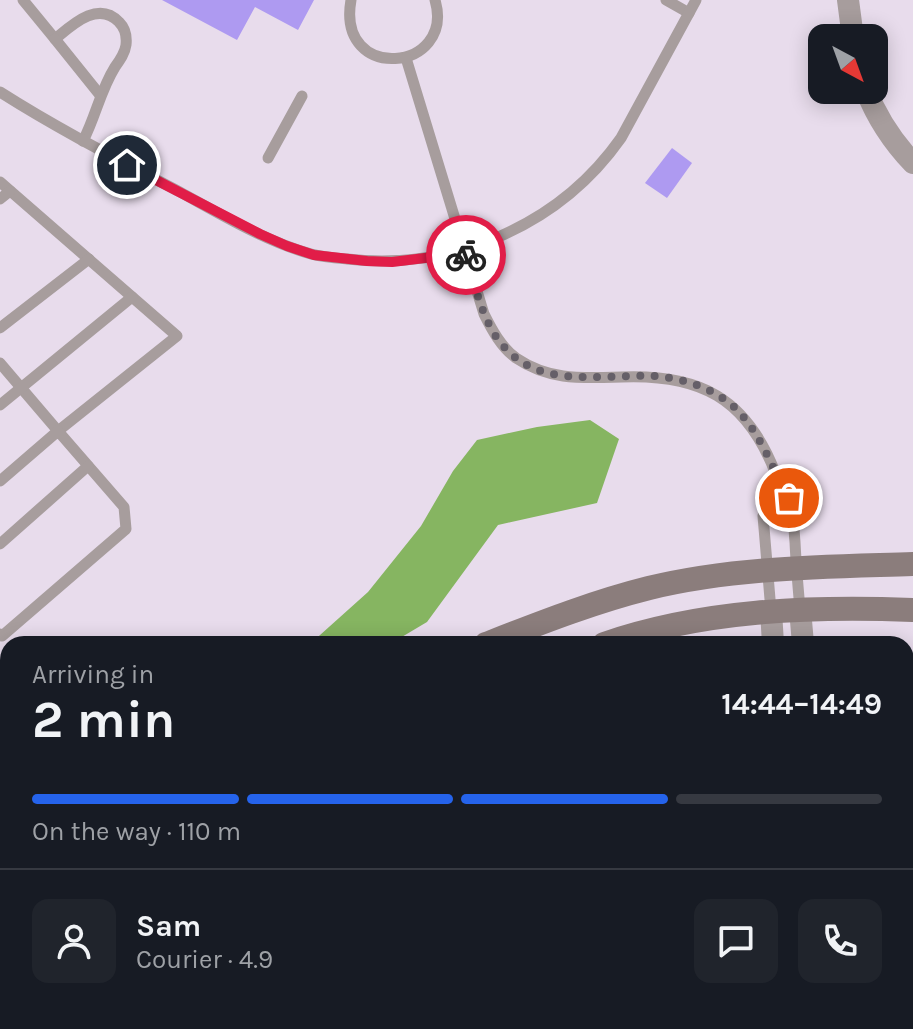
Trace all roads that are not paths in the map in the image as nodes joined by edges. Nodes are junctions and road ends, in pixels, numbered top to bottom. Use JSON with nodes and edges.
{"nodes":[{"id":1,"x":23,"y":0,"type":"edge"},
{"id":2,"x":351,"y":0,"type":"edge"},
{"id":3,"x":435,"y":0,"type":"edge"},
{"id":4,"x":666,"y":0,"type":"edge"},
{"id":5,"x":696,"y":0,"type":"edge"},
{"id":6,"x":848,"y":0,"type":"edge"},
{"id":7,"x":689,"y":13,"type":"junction"},
{"id":8,"x":851,"y":24,"type":"edge"},
{"id":9,"x":55,"y":39,"type":"junction"},
{"id":10,"x":406,"y":58,"type":"junction"},
{"id":11,"x":0,"y":92,"type":"edge"},
{"id":12,"x":100,"y":95,"type":"junction"},
{"id":13,"x":302,"y":96,"type":"dead end"},
{"id":14,"x":871,"y":104,"type":"edge"},
{"id":15,"x":83,"y":141,"type":"junction"},
{"id":16,"x":268,"y":158,"type":"dead end"},
{"id":17,"x":913,"y":163,"type":"edge"},
{"id":18,"x":0,"y":182,"type":"edge"},
{"id":19,"x":10,"y":191,"type":"junction"},
{"id":20,"x":0,"y":199,"type":"edge"},
{"id":21,"x":464,"y":250,"type":"junction"},
{"id":22,"x":89,"y":259,"type":"junction"},
{"id":23,"x":132,"y":297,"type":"junction"},
{"id":24,"x":0,"y":328,"type":"edge"},
{"id":25,"x":0,"y":363,"type":"edge"},
{"id":26,"x":20,"y":388,"type":"junction"},
{"id":27,"x":0,"y":405,"type":"edge"},
{"id":28,"x":58,"y":431,"type":"junction"},
{"id":29,"x":88,"y":466,"type":"junction"},
{"id":30,"x":777,"y":478,"type":"junction"},
{"id":31,"x":0,"y":481,"type":"edge"},
{"id":32,"x":0,"y":544,"type":"edge"},
{"id":33,"x":913,"y":564,"type":"edge"},
{"id":34,"x":797,"y":568,"type":"junction"},
{"id":35,"x":767,"y":569,"type":"junction"},
{"id":36,"x":800,"y":609,"type":"junction"},
{"id":37,"x":913,"y":610,"type":"edge"},
{"id":38,"x":771,"y":611,"type":"junction"},
{"id":39,"x":0,"y":634,"type":"edge"},
{"id":40,"x":506,"y":636,"type":"edge"},
{"id":41,"x":635,"y":636,"type":"edge"},
{"id":42,"x":773,"y":636,"type":"edge"},
{"id":43,"x":802,"y":636,"type":"edge"}],
"edges":[{"from":1,"to":9,"type":"lane"},
{"from":2,"to":10,"type":"lane"},
{"from":3,"to":10,"type":"lane"},
{"from":4,"to":7,"type":"lane"},
{"from":5,"to":7,"type":"lane"},
{"from":6,"to":8,"type":"street"},
{"from":7,"to":21,"type":"lane"},
{"from":9,"to":12,"type":"lane"},
{"from":9,"to":12,"type":"lane"},
{"from":10,"to":21,"type":"lane"},
{"from":11,"to":15,"type":"lane"},
{"from":12,"to":15,"type":"lane"},
{"from":13,"to":16,"type":"lane"},
{"from":14,"to":17,"type":"street"},
{"from":15,"to":21,"type":"lane"},
{"from":18,"to":19,"type":"lane"},
{"from":19,"to":20,"type":"lane"},
{"from":19,"to":22,"type":"lane"},
{"from":21,"to":30,"type":"lane"},
{"from":22,"to":23,"type":"lane"},
{"from":22,"to":24,"type":"lane"},
{"from":23,"to":26,"type":"lane"},
{"from":23,"to":28,"type":"lane"},
{"from":25,"to":26,"type":"lane"},
{"from":26,"to":27,"type":"lane"},
{"from":26,"to":28,"type":"lane"},
{"from":28,"to":29,"type":"lane"},
{"from":28,"to":31,"type":"lane"},
{"from":29,"to":32,"type":"lane"},
{"from":29,"to":39,"type":"lane"},
{"from":30,"to":34,"type":"lane"},
{"from":30,"to":35,"type":"lane"},
{"from":33,"to":34,"type":"street"},
{"from":34,"to":35,"type":"street"},
{"from":34,"to":36,"type":"lane"},
{"from":35,"to":38,"type":"lane"},
{"from":35,"to":40,"type":"street"},
{"from":36,"to":37,"type":"street"},
{"from":36,"to":38,"type":"street"},
{"from":36,"to":43,"type":"street"},
{"from":38,"to":41,"type":"street"},
{"from":38,"to":42,"type":"street"}]}
